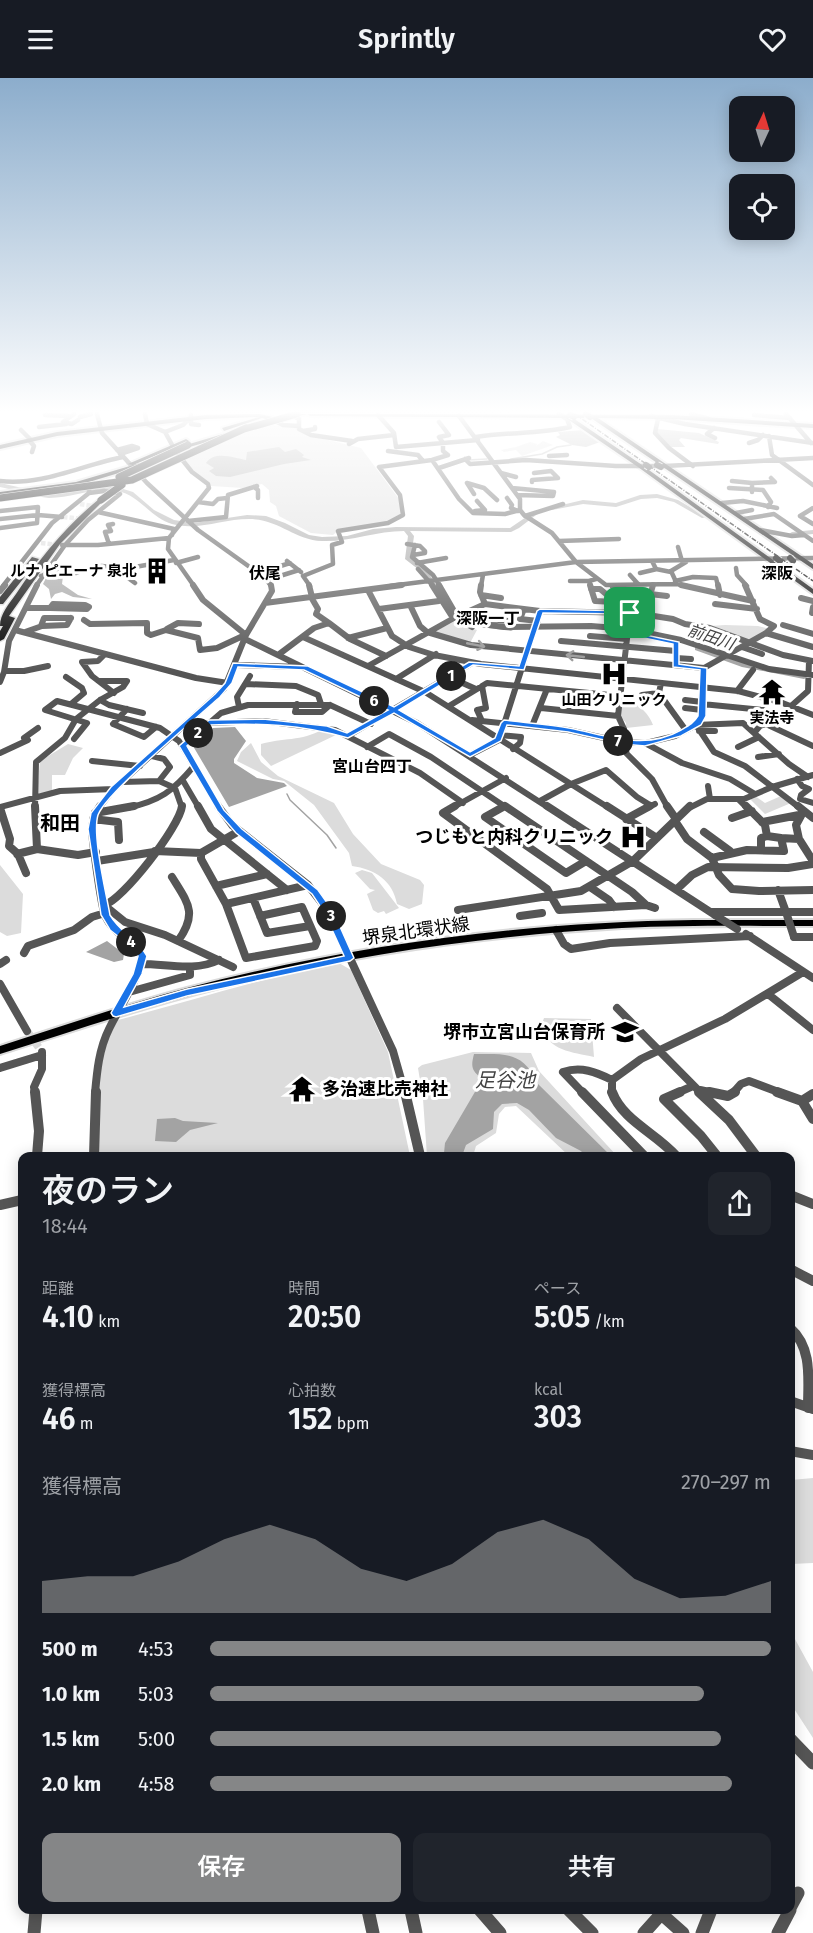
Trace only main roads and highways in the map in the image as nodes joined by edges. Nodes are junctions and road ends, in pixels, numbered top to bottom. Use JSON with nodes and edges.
{"nodes":[{"id":1,"x":104,"y":501,"type":"edge"},
{"id":2,"x":105,"y":501,"type":"edge"},
{"id":3,"x":690,"y":501,"type":"edge"},
{"id":4,"x":694,"y":501,"type":"edge"},
{"id":5,"x":712,"y":501,"type":"edge"},
{"id":6,"x":714,"y":501,"type":"edge"},
{"id":7,"x":99,"y":505,"type":"junction"},
{"id":8,"x":720,"y":506,"type":"junction"},
{"id":9,"x":760,"y":534,"type":"junction"},
{"id":10,"x":42,"y":553,"type":"junction"},
{"id":11,"x":813,"y":567,"type":"edge"},
{"id":12,"x":40,"y":574,"type":"junction"},
{"id":13,"x":813,"y":574,"type":"edge"},
{"id":14,"x":813,"y":585,"type":"edge"},
{"id":15,"x":813,"y":592,"type":"edge"},
{"id":16,"x":0,"y":602,"type":"edge"},
{"id":17,"x":0,"y":614,"type":"edge"},
{"id":18,"x":0,"y":624,"type":"edge"},
{"id":19,"x":0,"y":639,"type":"edge"},
{"id":20,"x":813,"y":923,"type":"edge"},
{"id":21,"x":0,"y":1050,"type":"edge"}],
"edges":[{"from":1,"to":7,"type":"highway","bridge":true},
{"from":2,"to":7,"type":"highway","bridge":true},
{"from":3,"to":15,"type":"main road"},
{"from":4,"to":14,"type":"main road"},
{"from":5,"to":8,"type":"main road"},
{"from":6,"to":8,"type":"main road"},
{"from":7,"to":10,"type":"highway"},
{"from":7,"to":12,"type":"highway"},
{"from":8,"to":9,"type":"main road"},
{"from":8,"to":9,"type":"main road"},
{"from":9,"to":11,"type":"main road"},
{"from":9,"to":13,"type":"main road"},
{"from":10,"to":16,"type":"highway"},
{"from":10,"to":17,"type":"highway"},
{"from":12,"to":18,"type":"highway"},
{"from":12,"to":19,"type":"highway"},
{"from":20,"to":21,"type":"main road","name":"堺泉北環状線"}]}
